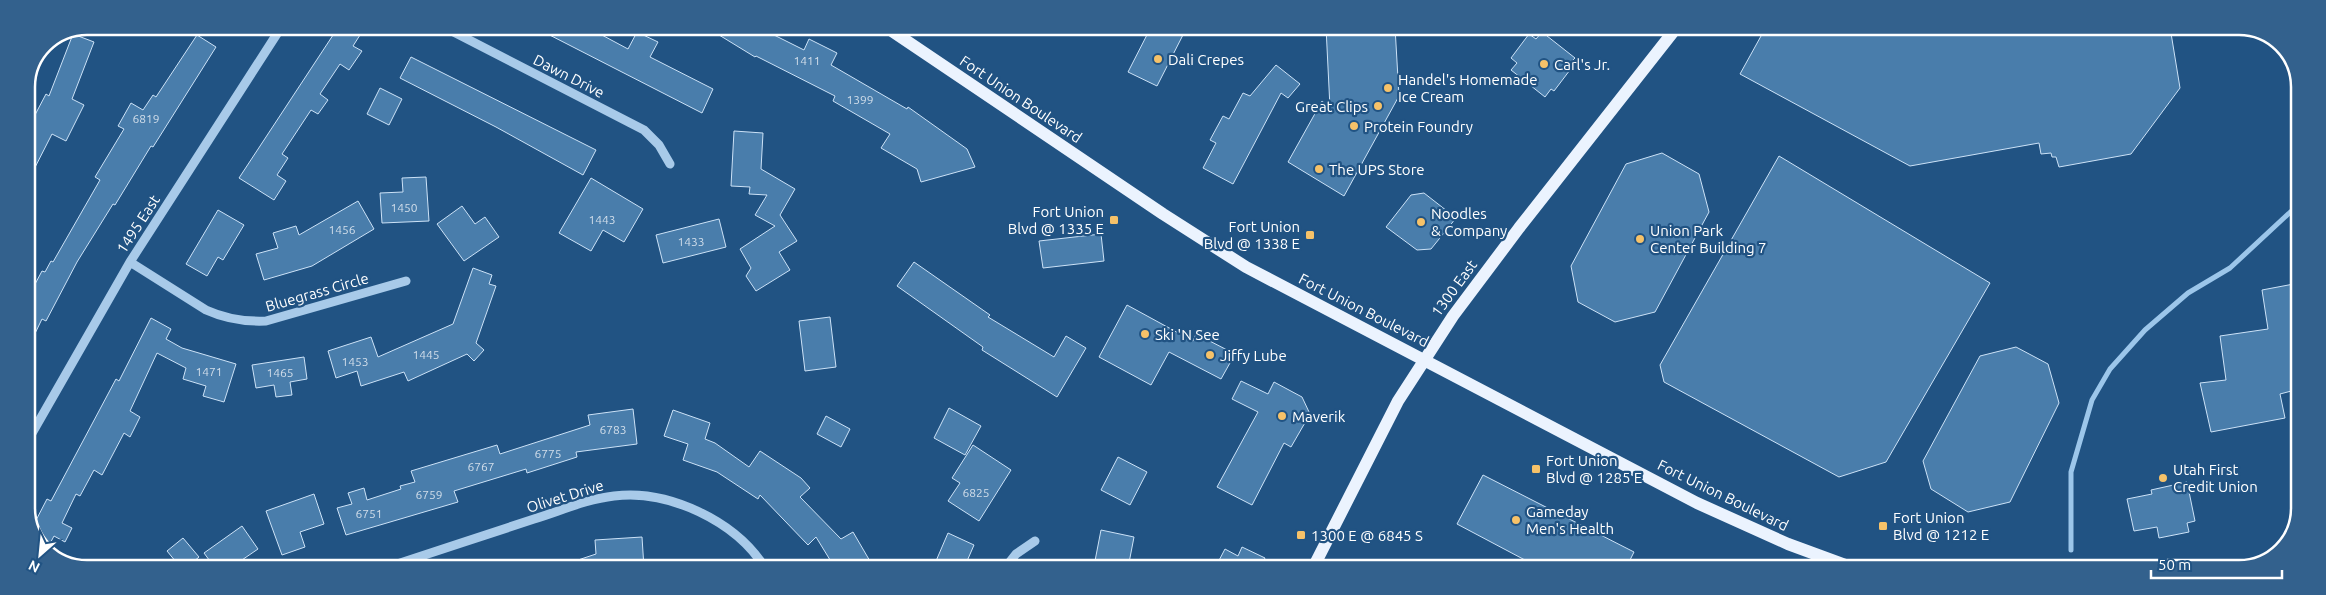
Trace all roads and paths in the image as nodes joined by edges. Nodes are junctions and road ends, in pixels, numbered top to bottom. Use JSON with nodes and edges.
{"nodes":[{"id":1,"x":276,"y":35,"type":"edge"},
{"id":2,"x":459,"y":35,"type":"edge"},
{"id":3,"x":898,"y":35,"type":"edge"},
{"id":4,"x":1671,"y":35,"type":"edge"},
{"id":5,"x":670,"y":164,"type":"dead end"},
{"id":6,"x":130,"y":262,"type":"junction"},
{"id":7,"x":406,"y":281,"type":"dead end"},
{"id":8,"x":1425,"y":359,"type":"junction"},
{"id":9,"x":35,"y":428,"type":"edge"},
{"id":10,"x":1035,"y":541,"type":"dead end"},
{"id":11,"x":410,"y":560,"type":"edge"},
{"id":12,"x":760,"y":560,"type":"edge"},
{"id":13,"x":1011,"y":560,"type":"edge"},
{"id":14,"x":1317,"y":560,"type":"edge"},
{"id":15,"x":1833,"y":560,"type":"edge"}],
"edges":[{"from":1,"to":6,"type":"street","name":"1495 East"},
{"from":2,"to":5,"type":"street","name":"Dawn Drive"},
{"from":3,"to":8,"type":"main road","name":"Fort Union Boulevard"},
{"from":4,"to":8,"type":"main road","name":"1300 East"},
{"from":6,"to":7,"type":"street","name":"Bluegrass Circle"},
{"from":6,"to":9,"type":"street","name":"1495 East"},
{"from":8,"to":14,"type":"main road","name":"1300 East"},
{"from":8,"to":15,"type":"main road","name":"Fort Union Boulevard"},
{"from":10,"to":13,"type":"street"},
{"from":11,"to":12,"type":"street","name":"Olivet Drive"}]}
